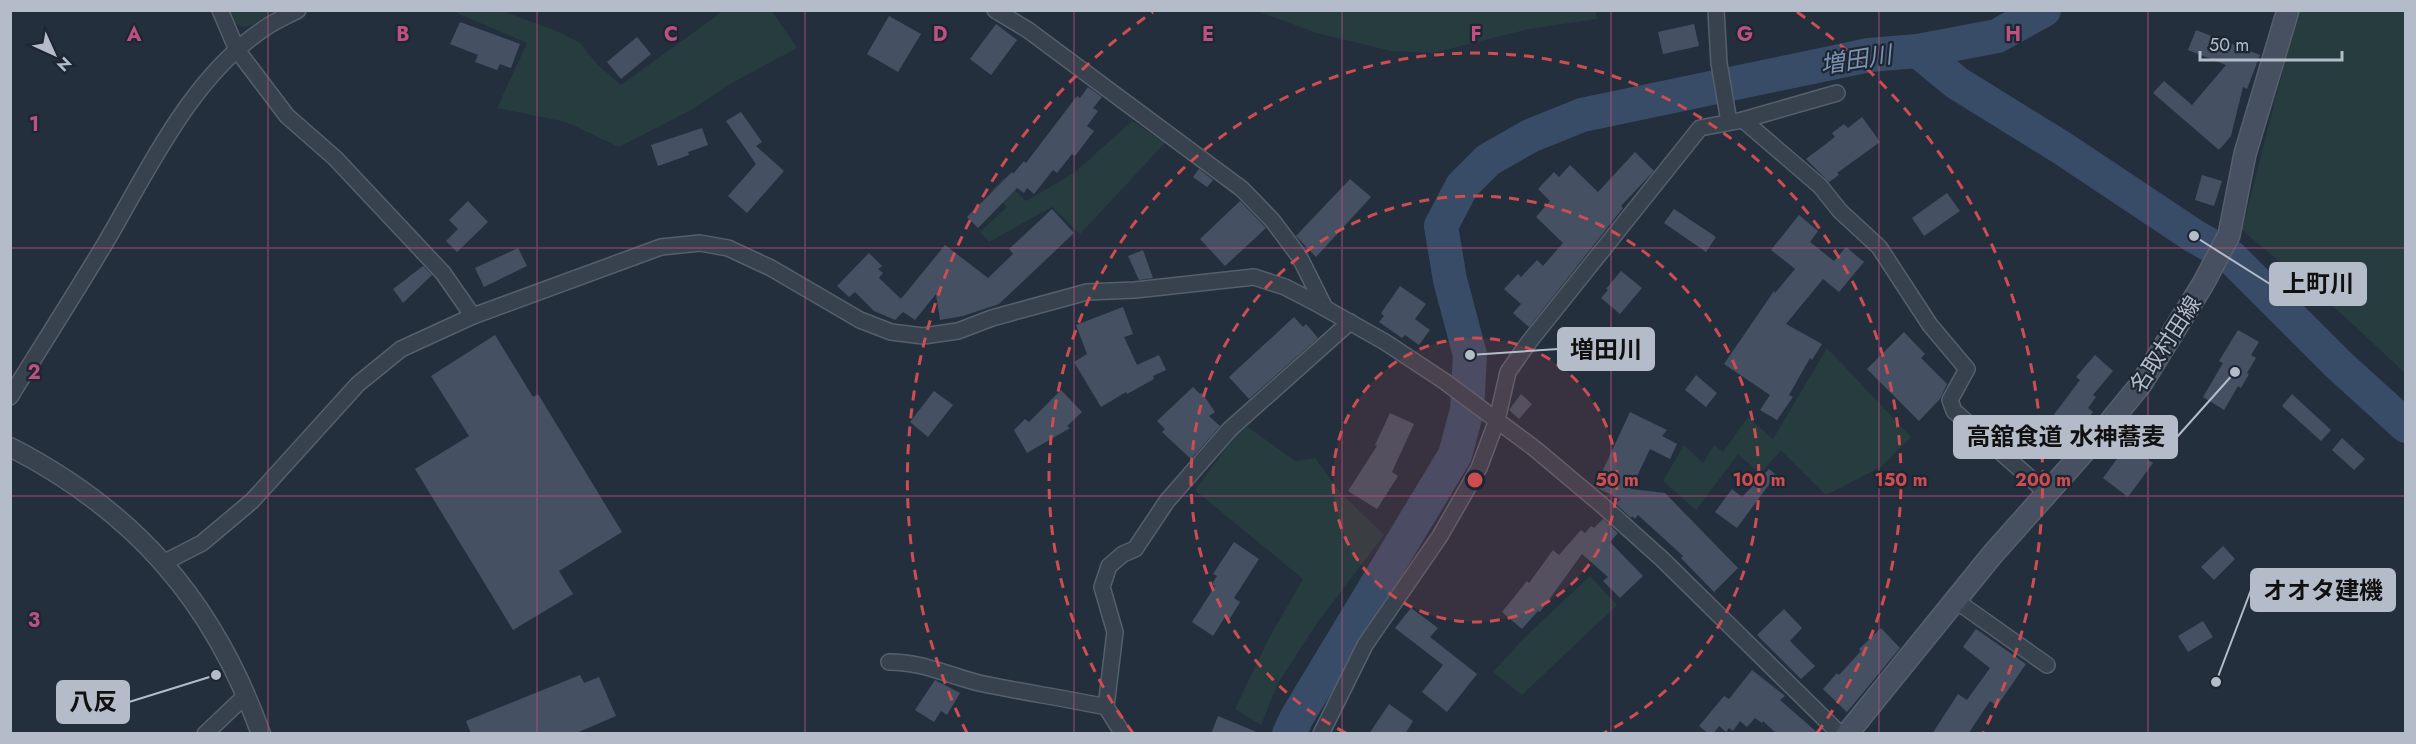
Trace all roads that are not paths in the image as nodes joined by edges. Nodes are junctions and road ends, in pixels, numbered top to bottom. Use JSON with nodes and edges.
{"nodes":[{"id":1,"x":220,"y":10,"type":"edge"},
{"id":2,"x":298,"y":10,"type":"edge"},
{"id":3,"x":995,"y":10,"type":"edge"},
{"id":4,"x":1716,"y":10,"type":"edge"},
{"id":5,"x":2288,"y":10,"type":"edge"},
{"id":6,"x":237,"y":50,"type":"junction"},
{"id":7,"x":1838,"y":93,"type":"dead end"},
{"id":8,"x":1733,"y":118,"type":"junction"},
{"id":9,"x":1325,"y":308,"type":"junction"},
{"id":10,"x":473,"y":315,"type":"junction"},
{"id":11,"x":1350,"y":322,"type":"junction"},
{"id":12,"x":10,"y":397,"type":"edge"},
{"id":13,"x":1492,"y":417,"type":"junction"},
{"id":14,"x":10,"y":447,"type":"edge"},
{"id":15,"x":2047,"y":493,"type":"junction"},
{"id":16,"x":163,"y":563,"type":"junction"},
{"id":17,"x":1955,"y":600,"type":"junction"},
{"id":18,"x":889,"y":662,"type":"dead end"},
{"id":19,"x":2047,"y":665,"type":"dead end"},
{"id":20,"x":245,"y":696,"type":"junction"},
{"id":21,"x":1106,"y":707,"type":"junction"},
{"id":22,"x":205,"y":734,"type":"edge"},
{"id":23,"x":261,"y":734,"type":"edge"},
{"id":24,"x":1123,"y":734,"type":"edge"},
{"id":25,"x":1321,"y":734,"type":"edge"},
{"id":26,"x":1840,"y":734,"type":"edge"},
{"id":27,"x":1847,"y":734,"type":"edge"}],
"edges":[{"from":1,"to":6,"type":"street"},
{"from":2,"to":6,"type":"street"},
{"from":3,"to":9,"type":"street"},
{"from":4,"to":8,"type":"street"},
{"from":5,"to":15,"type":"main road","name":"名取村田線"},
{"from":6,"to":10,"type":"street"},
{"from":6,"to":12,"type":"street"},
{"from":7,"to":8,"type":"street"},
{"from":8,"to":13,"type":"street"},
{"from":8,"to":15,"type":"street"},
{"from":9,"to":10,"type":"street"},
{"from":9,"to":11,"type":"street"},
{"from":10,"to":16,"type":"street"},
{"from":11,"to":13,"type":"street"},
{"from":11,"to":21,"type":"street"},
{"from":13,"to":25,"type":"street"},
{"from":13,"to":26,"type":"street"},
{"from":14,"to":16,"type":"street"},
{"from":15,"to":17,"type":"main road","name":"名取村田線"},
{"from":16,"to":20,"type":"street"},
{"from":17,"to":19,"type":"street"},
{"from":17,"to":27,"type":"main road","name":"名取村田線"},
{"from":18,"to":21,"type":"street"},
{"from":20,"to":22,"type":"street"},
{"from":20,"to":23,"type":"street"},
{"from":21,"to":24,"type":"street"}]}
